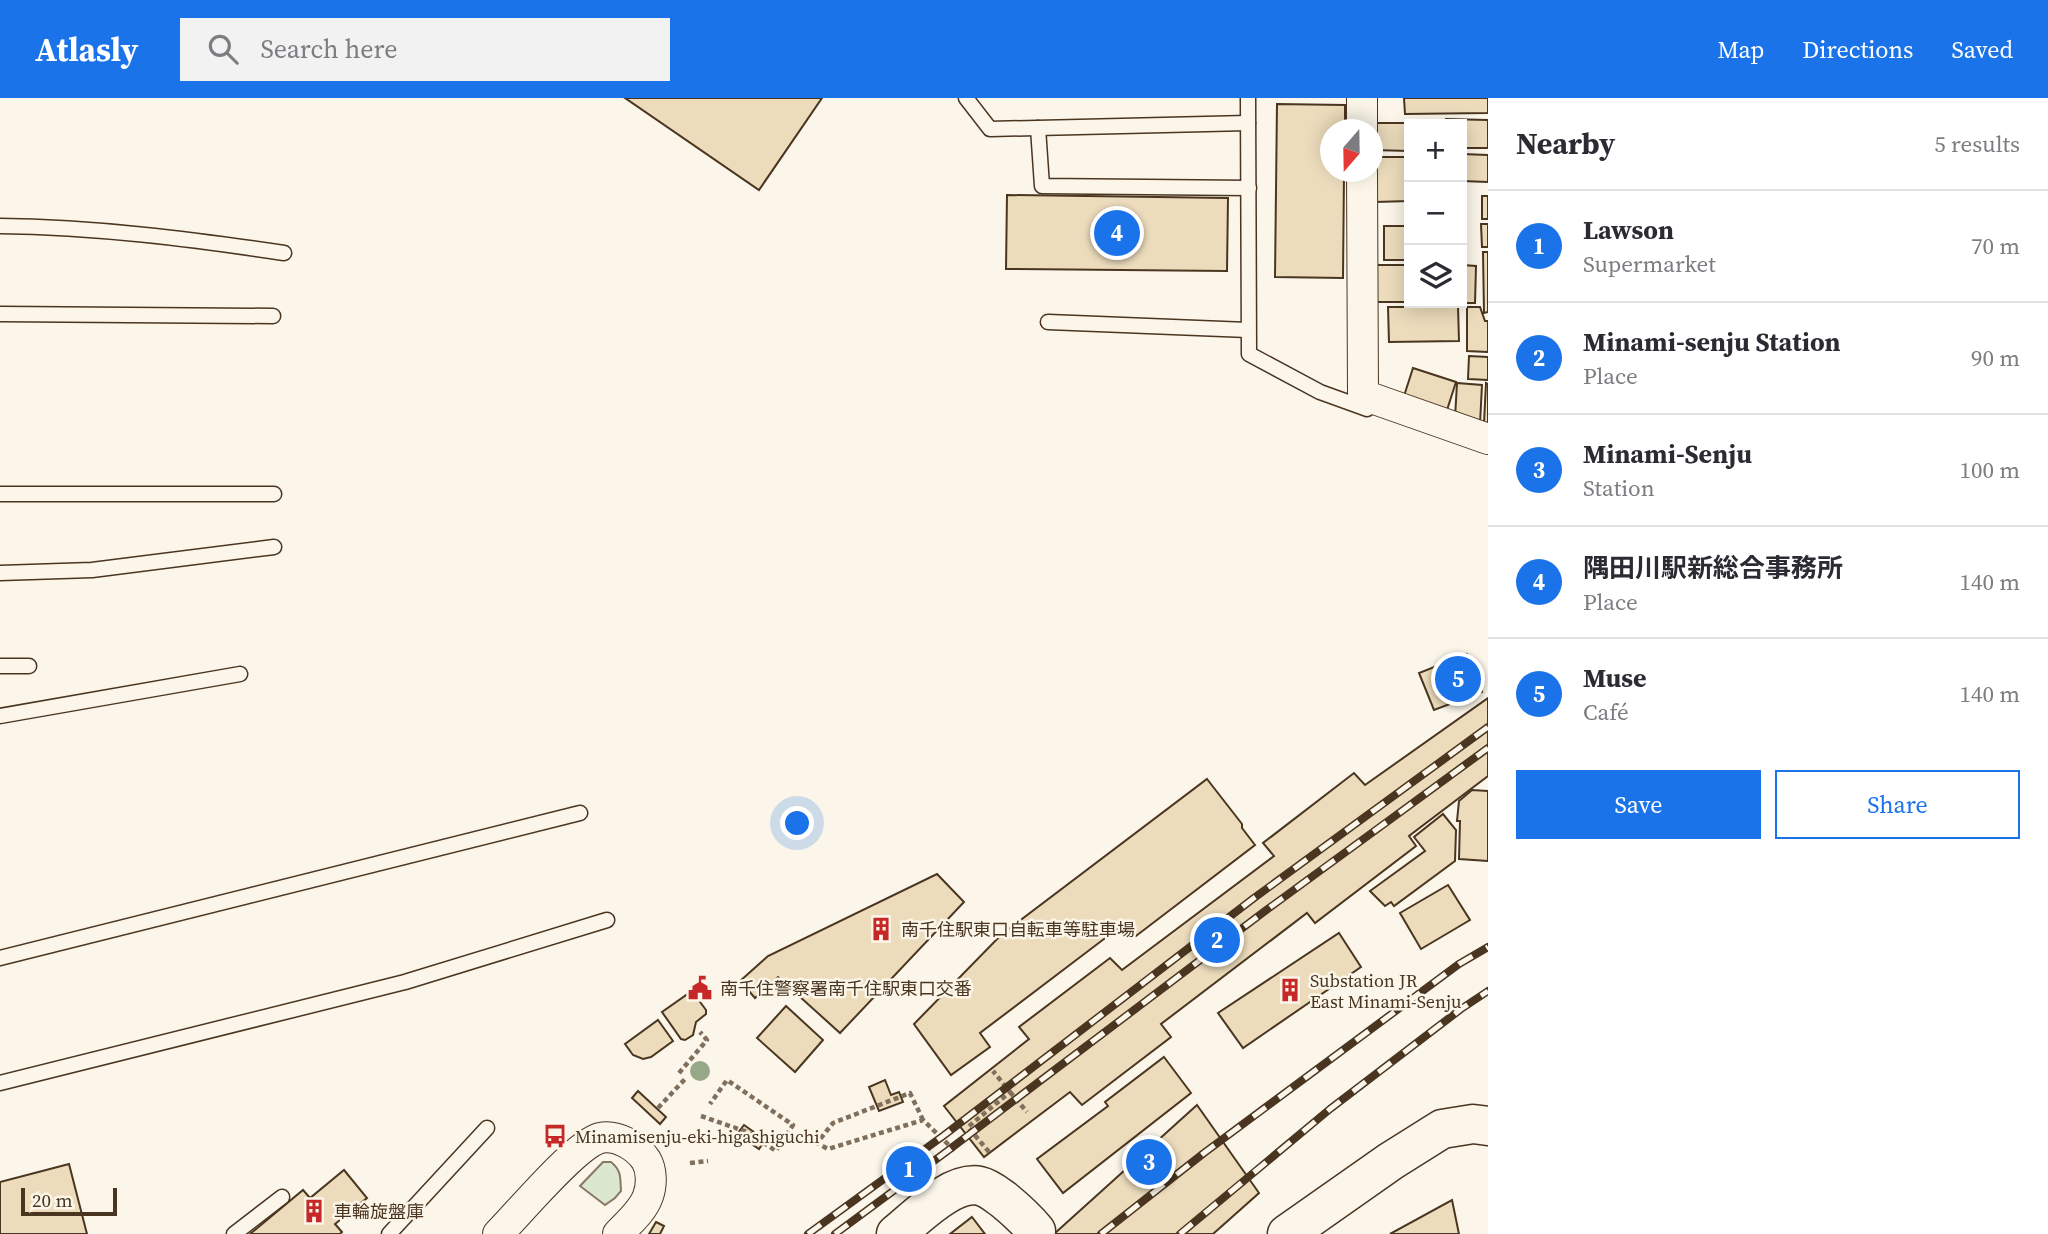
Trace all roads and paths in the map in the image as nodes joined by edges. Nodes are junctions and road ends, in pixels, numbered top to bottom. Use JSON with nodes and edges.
{"nodes":[{"id":1,"x":966,"y":98,"type":"edge"},
{"id":2,"x":1248,"y":98,"type":"edge"},
{"id":3,"x":1362,"y":98,"type":"edge"},
{"id":4,"x":1362,"y":119,"type":"edge"},
{"id":5,"x":1248,"y":124,"type":"junction"},
{"id":6,"x":1038,"y":128,"type":"junction"},
{"id":7,"x":1362,"y":182,"type":"edge"},
{"id":8,"x":1248,"y":188,"type":"junction"},
{"id":9,"x":0,"y":226,"type":"edge"},
{"id":10,"x":284,"y":253,"type":"dead end"},
{"id":11,"x":0,"y":314,"type":"edge"},
{"id":12,"x":273,"y":316,"type":"dead end"},
{"id":13,"x":1048,"y":322,"type":"dead end"},
{"id":14,"x":1248,"y":330,"type":"junction"},
{"id":15,"x":1488,"y":439,"type":"edge"},
{"id":16,"x":1488,"y":453,"type":"edge"},
{"id":17,"x":0,"y":494,"type":"edge"},
{"id":18,"x":274,"y":494,"type":"dead end"},
{"id":19,"x":274,"y":547,"type":"dead end"},
{"id":20,"x":0,"y":573,"type":"edge"},
{"id":21,"x":0,"y":666,"type":"edge"},
{"id":22,"x":29,"y":666,"type":"dead end"},
{"id":23,"x":240,"y":674,"type":"dead end"},
{"id":24,"x":0,"y":716,"type":"edge"},
{"id":25,"x":580,"y":813,"type":"dead end"},
{"id":26,"x":607,"y":920,"type":"dead end"},
{"id":27,"x":0,"y":958,"type":"edge"},
{"id":28,"x":700,"y":1032,"type":"dead end"},
{"id":29,"x":993,"y":1071,"type":"dead end"},
{"id":30,"x":679,"y":1073,"type":"dead end"},
{"id":31,"x":685,"y":1079,"type":"dead end"},
{"id":32,"x":0,"y":1083,"type":"edge"},
{"id":33,"x":1010,"y":1093,"type":"junction"},
{"id":34,"x":710,"y":1104,"type":"dead end"},
{"id":35,"x":658,"y":1108,"type":"dead end"},
{"id":36,"x":1027,"y":1112,"type":"dead end"},
{"id":37,"x":701,"y":1116,"type":"dead end"},
{"id":38,"x":923,"y":1120,"type":"junction"},
{"id":39,"x":1488,"y":1126,"type":"edge"},
{"id":40,"x":487,"y":1128,"type":"dead end"},
{"id":41,"x":990,"y":1153,"type":"dead end"},
{"id":42,"x":963,"y":1160,"type":"dead end"},
{"id":43,"x":708,"y":1161,"type":"dead end"},
{"id":44,"x":690,"y":1163,"type":"dead end"},
{"id":45,"x":282,"y":1197,"type":"dead end"},
{"id":46,"x":1036,"y":1231,"type":"dead end"},
{"id":47,"x":233,"y":1234,"type":"edge"},
{"id":48,"x":388,"y":1234,"type":"edge"},
{"id":49,"x":498,"y":1234,"type":"edge"},
{"id":50,"x":618,"y":1234,"type":"edge"},
{"id":51,"x":896,"y":1234,"type":"edge"},
{"id":52,"x":1287,"y":1234,"type":"edge"}],
"edges":[{"from":1,"to":6,"type":"lane"},
{"from":2,"to":5,"type":"lane"},
{"from":3,"to":4,"type":"street"},
{"from":5,"to":6,"type":"lane"},
{"from":5,"to":8,"type":"lane"},
{"from":6,"to":8,"type":"lane"},
{"from":7,"to":15,"type":"street"},
{"from":8,"to":14,"type":"lane"},
{"from":9,"to":10,"type":"lane"},
{"from":11,"to":12,"type":"lane"},
{"from":13,"to":14,"type":"lane"},
{"from":14,"to":16,"type":"lane"},
{"from":17,"to":18,"type":"lane"},
{"from":19,"to":20,"type":"lane"},
{"from":21,"to":22,"type":"lane"},
{"from":23,"to":24,"type":"lane"},
{"from":25,"to":27,"type":"lane"},
{"from":26,"to":32,"type":"lane"},
{"from":28,"to":30,"type":"path"},
{"from":29,"to":33,"type":"path"},
{"from":31,"to":35,"type":"path"},
{"from":33,"to":36,"type":"path"},
{"from":33,"to":41,"type":"path"},
{"from":34,"to":37,"type":"path"},
{"from":38,"to":38,"type":"path"},
{"from":38,"to":42,"type":"path"},
{"from":39,"to":52,"type":"street"},
{"from":40,"to":48,"type":"lane"},
{"from":43,"to":44,"type":"path"},
{"from":45,"to":47,"type":"lane"},
{"from":46,"to":51,"type":"street"},
{"from":49,"to":50,"type":"street"}]}
